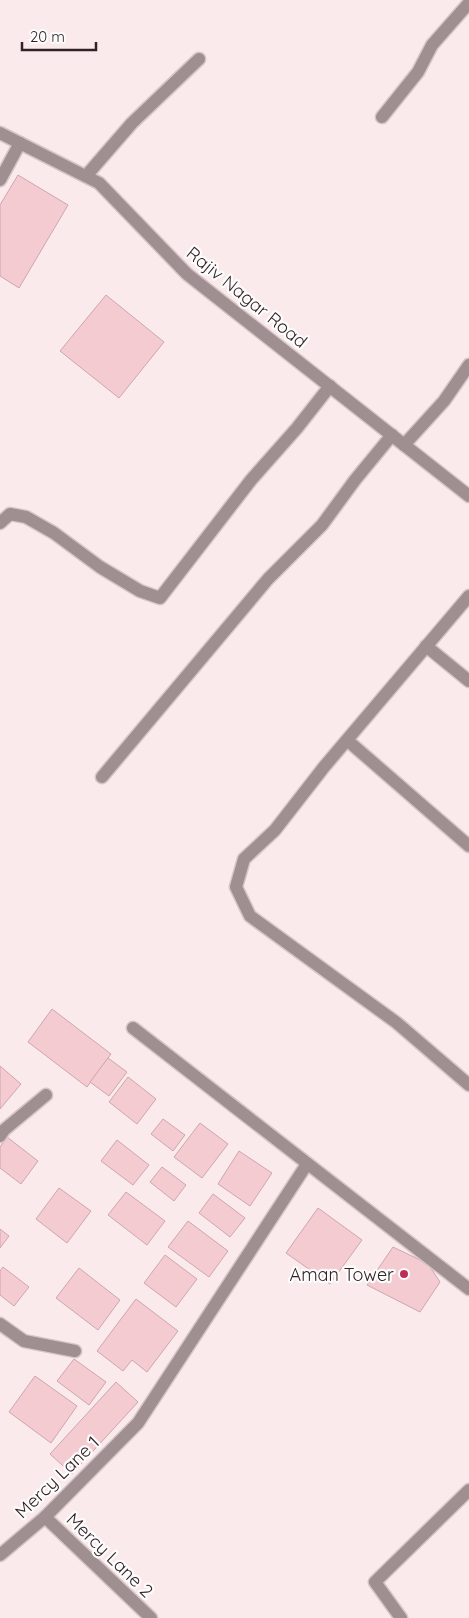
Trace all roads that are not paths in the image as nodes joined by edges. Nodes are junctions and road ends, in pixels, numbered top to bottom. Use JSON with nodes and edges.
{"nodes":[{"id":1,"x":469,"y":3,"type":"edge"},
{"id":2,"x":200,"y":59,"type":"dead end"},
{"id":3,"x":382,"y":117,"type":"dead end"},
{"id":4,"x":0,"y":133,"type":"edge"},
{"id":5,"x":20,"y":142,"type":"junction"},
{"id":6,"x":86,"y":176,"type":"junction"},
{"id":7,"x":0,"y":180,"type":"edge"},
{"id":8,"x":469,"y":365,"type":"edge"},
{"id":9,"x":330,"y":386,"type":"junction"},
{"id":10,"x":392,"y":435,"type":"junction"},
{"id":11,"x":404,"y":444,"type":"junction"},
{"id":12,"x":469,"y":496,"type":"edge"},
{"id":13,"x":0,"y":523,"type":"edge"},
{"id":14,"x":469,"y":596,"type":"edge"},
{"id":15,"x":426,"y":646,"type":"junction"},
{"id":16,"x":469,"y":681,"type":"edge"},
{"id":17,"x":347,"y":740,"type":"junction"},
{"id":18,"x":102,"y":778,"type":"dead end"},
{"id":19,"x":469,"y":846,"type":"edge"},
{"id":20,"x":133,"y":1028,"type":"dead end"},
{"id":21,"x":469,"y":1085,"type":"edge"},
{"id":22,"x":46,"y":1095,"type":"dead end"},
{"id":23,"x":0,"y":1136,"type":"edge"},
{"id":24,"x":307,"y":1164,"type":"junction"},
{"id":25,"x":469,"y":1289,"type":"edge"},
{"id":26,"x":0,"y":1324,"type":"edge"},
{"id":27,"x":75,"y":1351,"type":"dead end"},
{"id":28,"x":469,"y":1490,"type":"edge"},
{"id":29,"x":45,"y":1516,"type":"junction"},
{"id":30,"x":0,"y":1555,"type":"edge"},
{"id":31,"x":151,"y":1618,"type":"edge"},
{"id":32,"x":401,"y":1618,"type":"edge"}],
"edges":[{"from":1,"to":3,"type":"street"},
{"from":2,"to":6,"type":"street"},
{"from":4,"to":5,"type":"street","name":"Rajiv Nagar Road"},
{"from":5,"to":6,"type":"street","name":"Rajiv Nagar Road"},
{"from":5,"to":7,"type":"street"},
{"from":6,"to":9,"type":"street","name":"Rajiv Nagar Road"},
{"from":8,"to":11,"type":"street"},
{"from":9,"to":10,"type":"street","name":"Rajiv Nagar Road"},
{"from":9,"to":13,"type":"street"},
{"from":10,"to":11,"type":"street","name":"Rajiv Nagar Road"},
{"from":10,"to":18,"type":"street"},
{"from":11,"to":12,"type":"street","name":"Rajiv Nagar Road"},
{"from":14,"to":15,"type":"street"},
{"from":15,"to":16,"type":"street"},
{"from":15,"to":17,"type":"street"},
{"from":17,"to":19,"type":"street"},
{"from":17,"to":21,"type":"street"},
{"from":20,"to":24,"type":"street"},
{"from":22,"to":23,"type":"street"},
{"from":24,"to":25,"type":"street"},
{"from":24,"to":29,"type":"street","name":"Mercy Lane 1"},
{"from":26,"to":27,"type":"street"},
{"from":28,"to":32,"type":"street"},
{"from":29,"to":30,"type":"street","name":"Mercy Lane 1"},
{"from":29,"to":31,"type":"street","name":"Mercy Lane 2"}]}
